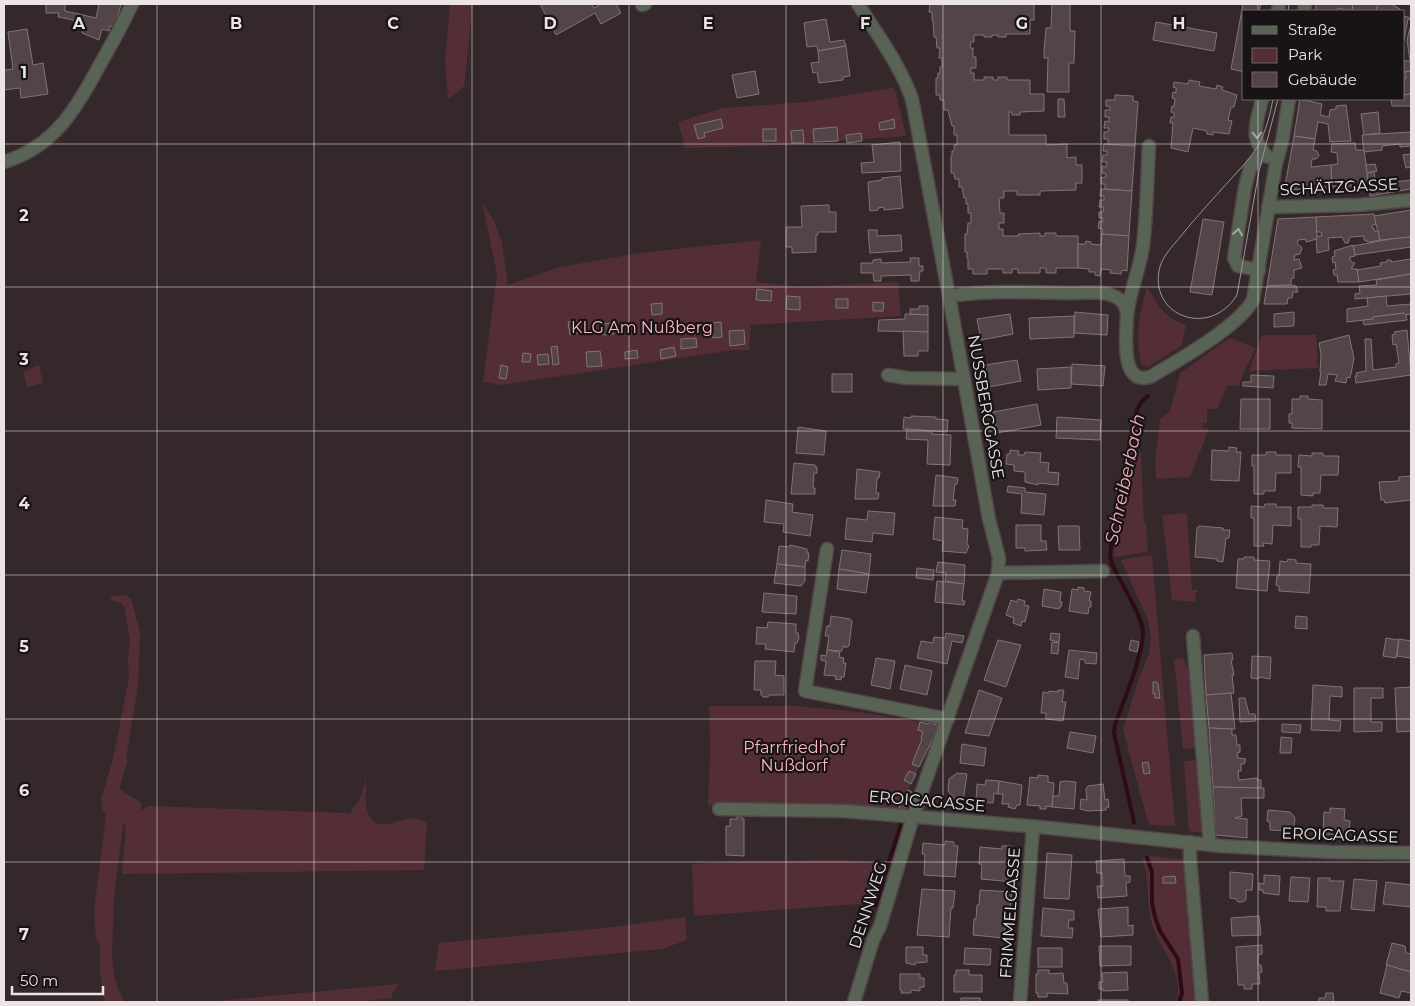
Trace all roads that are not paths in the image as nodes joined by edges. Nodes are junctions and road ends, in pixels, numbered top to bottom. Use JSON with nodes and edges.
{"nodes":[{"id":1,"x":132,"y":4,"type":"edge"},
{"id":2,"x":858,"y":4,"type":"edge"},
{"id":3,"x":1262,"y":100,"type":"edge"},
{"id":4,"x":1289,"y":100,"type":"edge"},
{"id":5,"x":1149,"y":146,"type":"dead end"},
{"id":6,"x":1263,"y":152,"type":"junction"},
{"id":7,"x":4,"y":162,"type":"edge"},
{"id":8,"x":1276,"y":163,"type":"junction"},
{"id":9,"x":1411,"y":200,"type":"edge"},
{"id":10,"x":1268,"y":206,"type":"junction"},
{"id":11,"x":1259,"y":270,"type":"junction"},
{"id":12,"x":949,"y":296,"type":"junction"},
{"id":13,"x":1127,"y":315,"type":"junction"},
{"id":14,"x":888,"y":375,"type":"dead end"},
{"id":15,"x":964,"y":379,"type":"junction"},
{"id":16,"x":827,"y":549,"type":"dead end"},
{"id":17,"x":1103,"y":571,"type":"dead end"},
{"id":18,"x":998,"y":574,"type":"junction"},
{"id":19,"x":1193,"y":636,"type":"dead end"},
{"id":20,"x":948,"y":719,"type":"junction"},
{"id":21,"x":720,"y":809,"type":"dead end"},
{"id":22,"x":913,"y":817,"type":"junction"},
{"id":23,"x":1033,"y":827,"type":"junction"},
{"id":24,"x":1190,"y":842,"type":"junction"},
{"id":25,"x":1210,"y":844,"type":"junction"},
{"id":26,"x":1411,"y":853,"type":"edge"},
{"id":27,"x":854,"y":1002,"type":"edge"},
{"id":28,"x":1020,"y":1002,"type":"edge"},
{"id":29,"x":1202,"y":1002,"type":"edge"}],
"edges":[{"from":1,"to":7,"type":"street"},
{"from":2,"to":12,"type":"street","name":"NUSSBERGGASSE"},
{"from":3,"to":6,"type":"street","one_way":true},
{"from":4,"to":8,"type":"street"},
{"from":5,"to":13,"type":"street"},
{"from":6,"to":8,"type":"street"},
{"from":11,"to":6,"type":"street","one_way":true},
{"from":8,"to":10,"type":"street"},
{"from":9,"to":10,"type":"street","name":"SCHÄTZGASSE"},
{"from":10,"to":11,"type":"street"},
{"from":11,"to":13,"type":"street"},
{"from":12,"to":13,"type":"street"},
{"from":12,"to":15,"type":"street","name":"NUSSBERGGASSE"},
{"from":14,"to":15,"type":"street"},
{"from":15,"to":18,"type":"street","name":"NUSSBERGGASSE"},
{"from":16,"to":20,"type":"street"},
{"from":17,"to":18,"type":"street"},
{"from":18,"to":20,"type":"street","name":"NUSSBERGGASSE"},
{"from":19,"to":25,"type":"street"},
{"from":20,"to":22,"type":"street","name":"NUSSBERGGASSE"},
{"from":21,"to":22,"type":"street","name":"EROICAGASSE"},
{"from":22,"to":23,"type":"street","name":"EROICAGASSE"},
{"from":22,"to":27,"type":"street","name":"DENNWEG"},
{"from":23,"to":24,"type":"street","name":"EROICAGASSE"},
{"from":23,"to":28,"type":"street","name":"FRIMMELGASSE"},
{"from":24,"to":25,"type":"street","name":"EROICAGASSE"},
{"from":24,"to":29,"type":"street"},
{"from":25,"to":26,"type":"street","name":"EROICAGASSE"}]}
